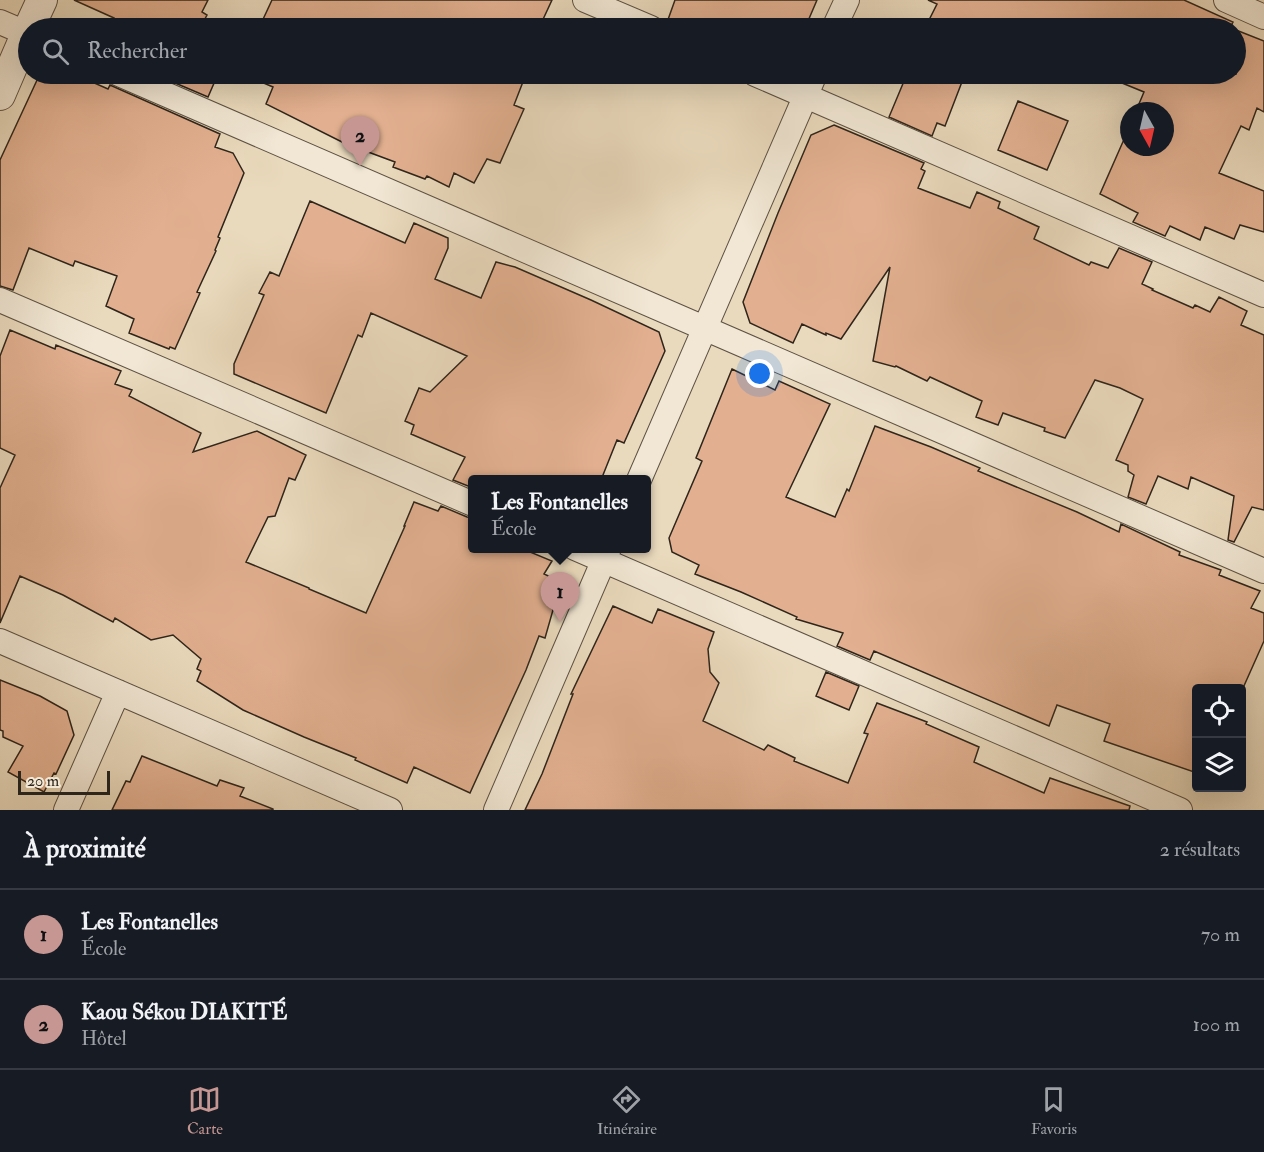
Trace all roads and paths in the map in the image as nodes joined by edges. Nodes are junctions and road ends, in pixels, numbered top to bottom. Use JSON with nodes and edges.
{"nodes":[{"id":1,"x":42,"y":0,"type":"edge"},
{"id":2,"x":585,"y":0,"type":"edge"},
{"id":3,"x":847,"y":0,"type":"edge"},
{"id":4,"x":1226,"y":0,"type":"edge"},
{"id":5,"x":1264,"y":17,"type":"edge"},
{"id":6,"x":34,"y":18,"type":"edge"},
{"id":7,"x":627,"y":18,"type":"edge"},
{"id":8,"x":839,"y":18,"type":"edge"},
{"id":9,"x":0,"y":22,"type":"edge"},
{"id":10,"x":18,"y":28,"type":"edge"},
{"id":11,"x":18,"y":54,"type":"edge"},
{"id":12,"x":142,"y":84,"type":"edge"},
{"id":13,"x":779,"y":84,"type":"edge"},
{"id":14,"x":810,"y":84,"type":"edge"},
{"id":15,"x":0,"y":95,"type":"edge"},
{"id":16,"x":805,"y":95,"type":"junction"},
{"id":17,"x":1264,"y":295,"type":"edge"},
{"id":18,"x":0,"y":300,"type":"edge"},
{"id":19,"x":705,"y":328,"type":"junction"},
{"id":20,"x":641,"y":475,"type":"edge"},
{"id":21,"x":468,"y":502,"type":"edge"},
{"id":22,"x":606,"y":555,"type":"edge"},
{"id":23,"x":1264,"y":571,"type":"edge"},
{"id":24,"x":0,"y":641,"type":"edge"},
{"id":25,"x":118,"y":692,"type":"junction"},
{"id":26,"x":377,"y":807,"type":"edge"},
{"id":27,"x":66,"y":810,"type":"edge"},
{"id":28,"x":496,"y":810,"type":"edge"},
{"id":29,"x":1180,"y":810,"type":"edge"}],
"edges":[{"from":1,"to":6,"type":"street"},
{"from":2,"to":7,"type":"street"},
{"from":3,"to":8,"type":"street"},
{"from":4,"to":5,"type":"street"},
{"from":9,"to":10,"type":"street"},
{"from":11,"to":15,"type":"street"},
{"from":12,"to":19,"type":"street"},
{"from":13,"to":16,"type":"street"},
{"from":14,"to":16,"type":"street"},
{"from":16,"to":17,"type":"street"},
{"from":16,"to":19,"type":"street"},
{"from":18,"to":21,"type":"street"},
{"from":19,"to":20,"type":"street"},
{"from":19,"to":23,"type":"street"},
{"from":22,"to":28,"type":"street"},
{"from":22,"to":29,"type":"street"},
{"from":24,"to":25,"type":"street"},
{"from":25,"to":26,"type":"street"},
{"from":25,"to":27,"type":"street"}]}
